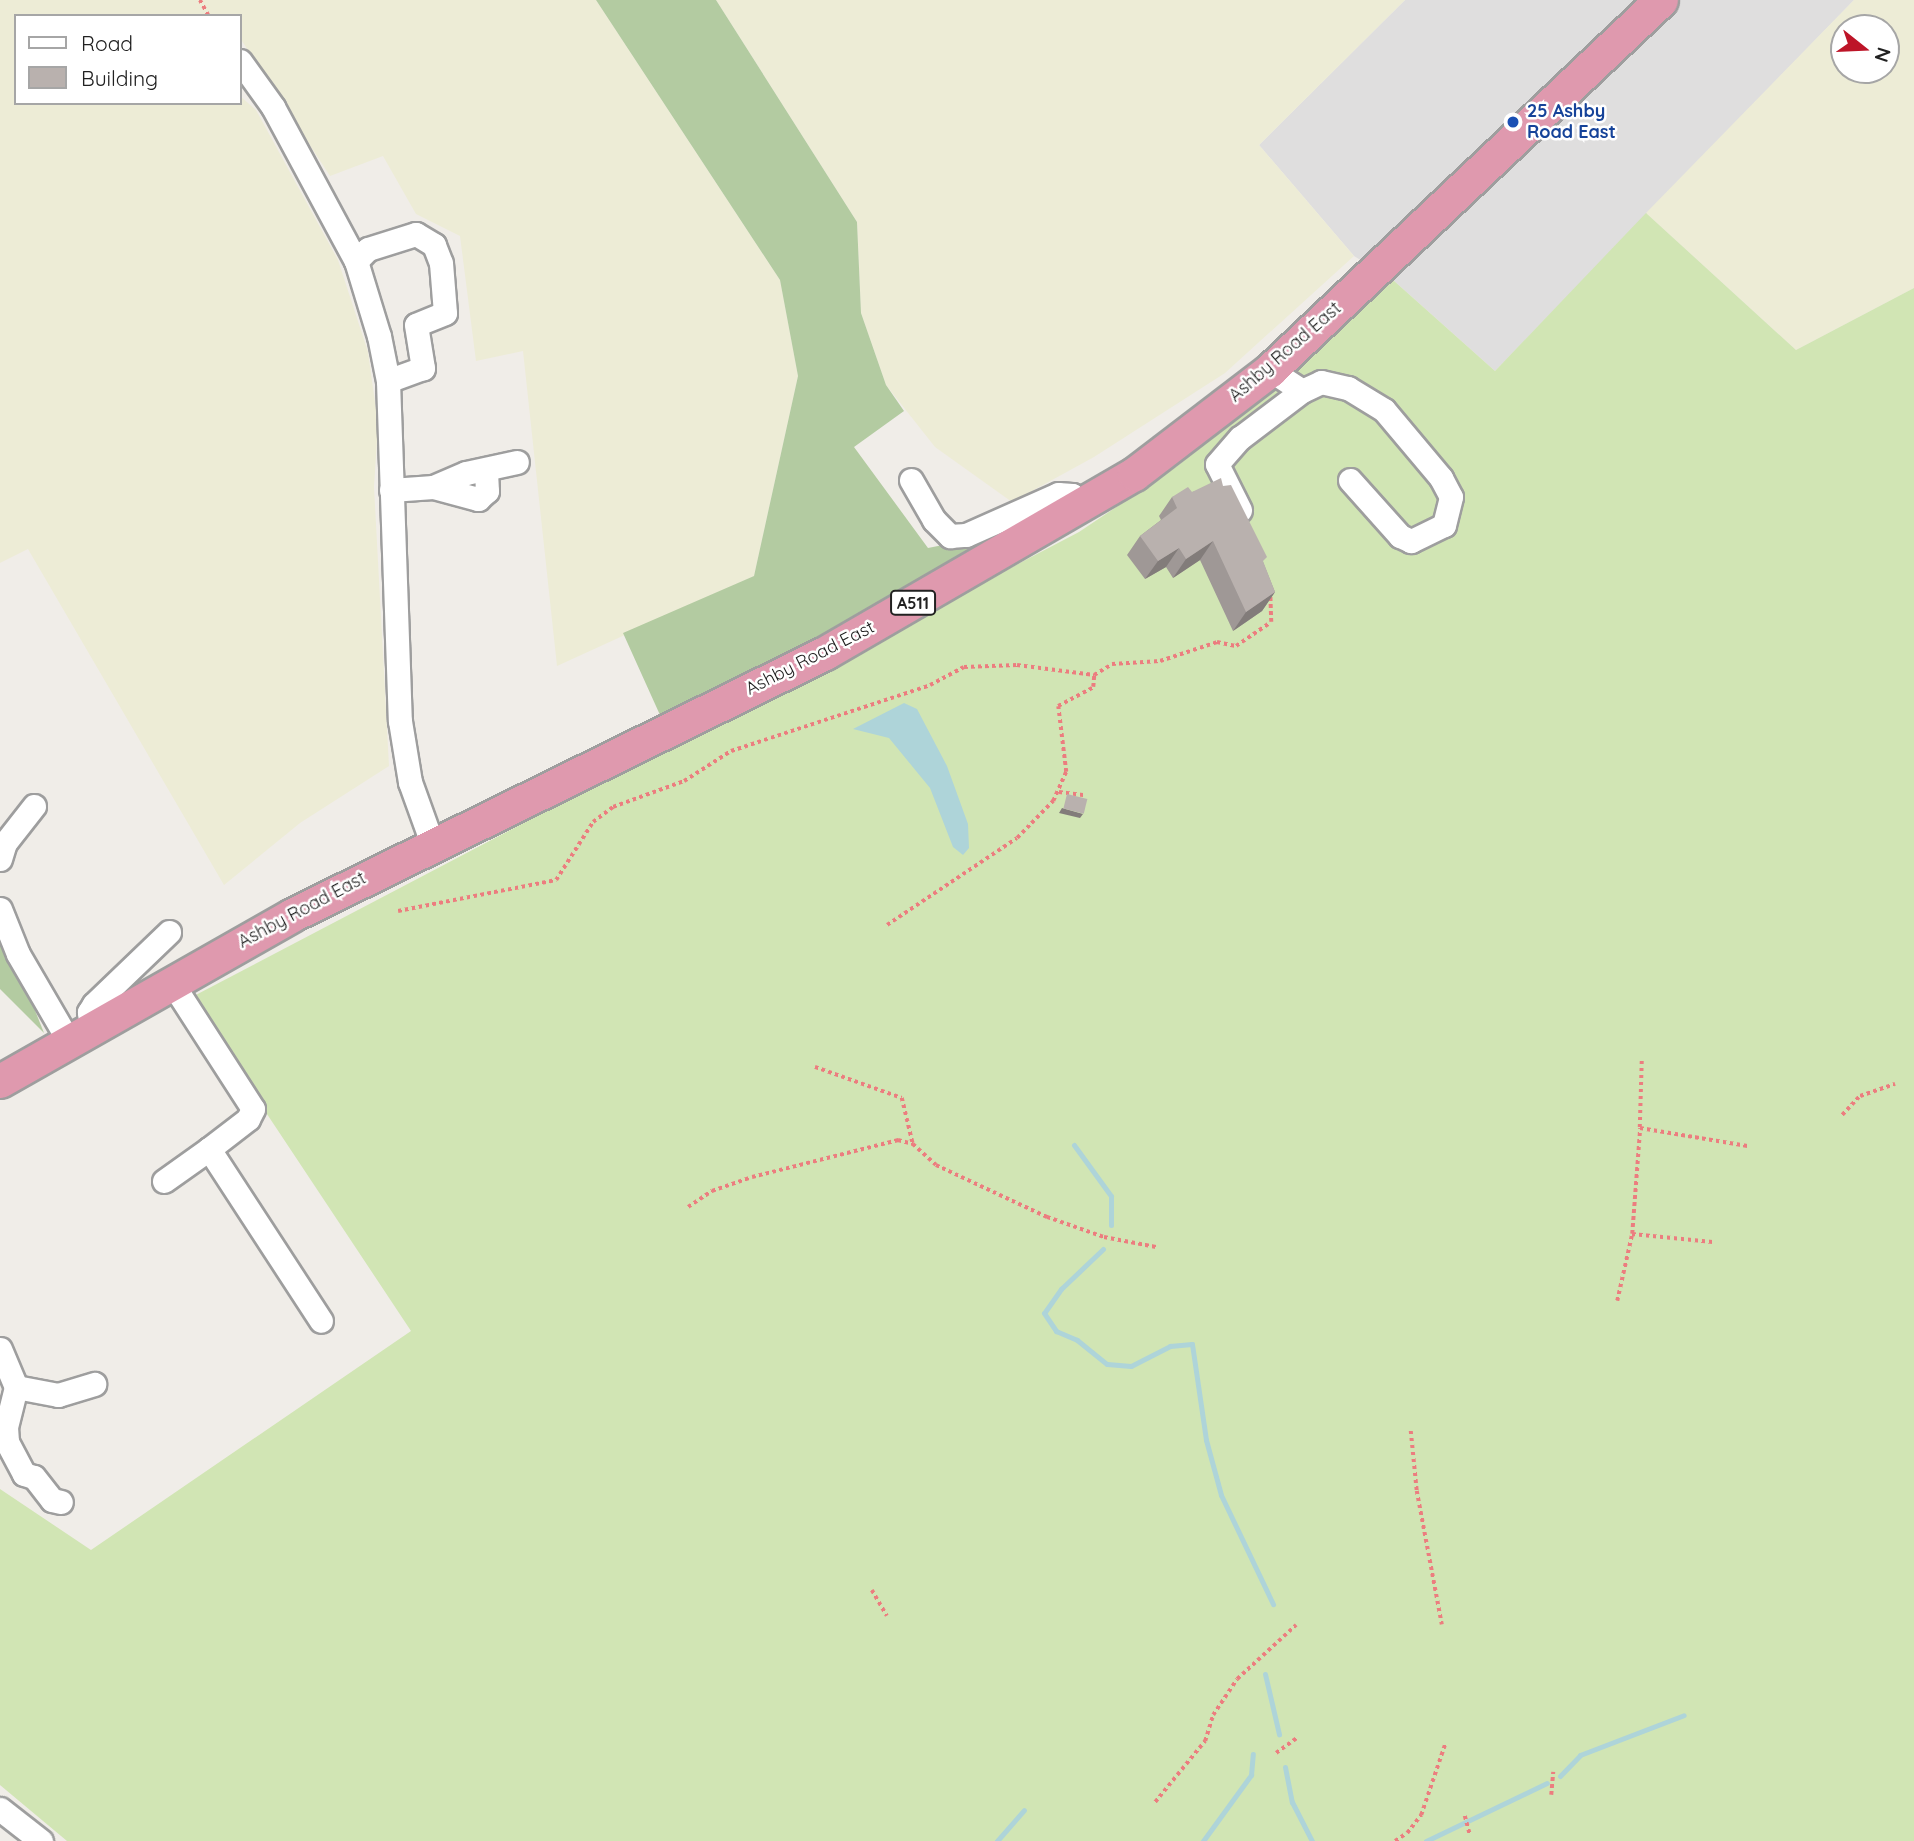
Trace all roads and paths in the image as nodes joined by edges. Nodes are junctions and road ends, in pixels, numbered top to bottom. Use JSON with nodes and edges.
{"nodes":[{"id":1,"x":1661,"y":0,"type":"edge"},
{"id":2,"x":242,"y":64,"type":"edge"},
{"id":3,"x":356,"y":261,"type":"junction"},
{"id":4,"x":1270,"y":370,"type":"junction"},
{"id":5,"x":388,"y":381,"type":"junction"},
{"id":6,"x":1302,"y":391,"type":"junction"},
{"id":7,"x":517,"y":462,"type":"dead end"},
{"id":8,"x":911,"y":480,"type":"dead end"},
{"id":9,"x":1350,"y":480,"type":"dead end"},
{"id":10,"x":391,"y":490,"type":"junction"},
{"id":11,"x":1078,"y":509,"type":"junction"},
{"id":12,"x":1240,"y":510,"type":"edge"},
{"id":13,"x":1268,"y":588,"type":"edge"},
{"id":14,"x":1094,"y":675,"type":"junction"},
{"id":15,"x":1059,"y":792,"type":"dead end"},
{"id":16,"x":1085,"y":795,"type":"edge"},
{"id":17,"x":34,"y":806,"type":"dead end"},
{"id":18,"x":432,"y":843,"type":"junction"},
{"id":19,"x":0,"y":859,"type":"edge"},
{"id":20,"x":0,"y":909,"type":"edge"},
{"id":21,"x":398,"y":911,"type":"dead end"},
{"id":22,"x":887,"y":925,"type":"dead end"},
{"id":23,"x":169,"y":932,"type":"dead end"},
{"id":24,"x":170,"y":981,"type":"junction"},
{"id":25,"x":72,"y":1038,"type":"junction"},
{"id":26,"x":1642,"y":1061,"type":"dead end"},
{"id":27,"x":815,"y":1068,"type":"dead end"},
{"id":28,"x":10,"y":1075,"type":"edge"},
{"id":29,"x":1895,"y":1084,"type":"dead end"},
{"id":30,"x":1842,"y":1115,"type":"dead end"},
{"id":31,"x":1640,"y":1128,"type":"junction"},
{"id":32,"x":913,"y":1144,"type":"junction"},
{"id":33,"x":1748,"y":1146,"type":"dead end"},
{"id":34,"x":209,"y":1149,"type":"junction"},
{"id":35,"x":164,"y":1181,"type":"dead end"},
{"id":36,"x":688,"y":1207,"type":"dead end"},
{"id":37,"x":1632,"y":1234,"type":"junction"},
{"id":38,"x":1713,"y":1242,"type":"dead end"},
{"id":39,"x":1156,"y":1247,"type":"dead end"},
{"id":40,"x":1617,"y":1301,"type":"dead end"},
{"id":41,"x":321,"y":1321,"type":"dead end"},
{"id":42,"x":8,"y":1367,"type":"edge"},
{"id":43,"x":94,"y":1384,"type":"dead end"},
{"id":44,"x":1411,"y":1431,"type":"dead end"},
{"id":45,"x":61,"y":1503,"type":"dead end"},
{"id":46,"x":872,"y":1590,"type":"dead end"},
{"id":47,"x":887,"y":1616,"type":"dead end"},
{"id":48,"x":1296,"y":1625,"type":"dead end"},
{"id":49,"x":1442,"y":1625,"type":"dead end"},
{"id":50,"x":1298,"y":1737,"type":"dead end"},
{"id":51,"x":1445,"y":1744,"type":"dead end"},
{"id":52,"x":1276,"y":1753,"type":"dead end"},
{"id":53,"x":1553,"y":1772,"type":"dead end"},
{"id":54,"x":1551,"y":1795,"type":"dead end"},
{"id":55,"x":1155,"y":1802,"type":"dead end"},
{"id":56,"x":0,"y":1809,"type":"edge"},
{"id":57,"x":1465,"y":1815,"type":"dead end"},
{"id":58,"x":1470,"y":1835,"type":"dead end"},
{"id":59,"x":41,"y":1841,"type":"edge"},
{"id":60,"x":1395,"y":1841,"type":"edge"}],
"edges":[{"from":1,"to":4,"type":"highway","name":"Ashby Road East","number":"A511"},
{"from":2,"to":3,"type":"street"},
{"from":3,"to":5,"type":"street"},
{"from":3,"to":5,"type":"street"},
{"from":4,"to":6,"type":"street"},
{"from":4,"to":11,"type":"highway","name":"Ashby Road East","number":"A511"},
{"from":5,"to":10,"type":"street"},
{"from":6,"to":9,"type":"street"},
{"from":6,"to":12,"type":"street"},
{"from":7,"to":10,"type":"street"},
{"from":8,"to":11,"type":"street"},
{"from":10,"to":18,"type":"street"},
{"from":11,"to":18,"type":"highway","name":"Ashby Road East","number":"A511"},
{"from":13,"to":14,"type":"path"},
{"from":14,"to":21,"type":"path"},
{"from":14,"to":22,"type":"path"},
{"from":15,"to":16,"type":"path"},
{"from":17,"to":19,"type":"street"},
{"from":18,"to":24,"type":"highway","name":"Ashby Road East","number":"A511"},
{"from":20,"to":25,"type":"street"},
{"from":23,"to":25,"type":"street"},
{"from":24,"to":25,"type":"highway","name":"Ashby Road East","number":"A511"},
{"from":24,"to":34,"type":"street"},
{"from":25,"to":28,"type":"highway","name":"Ashby Road East","number":"A511"},
{"from":26,"to":31,"type":"path"},
{"from":27,"to":32,"type":"path"},
{"from":29,"to":30,"type":"path"},
{"from":31,"to":33,"type":"path"},
{"from":31,"to":37,"type":"path"},
{"from":32,"to":36,"type":"path"},
{"from":32,"to":39,"type":"path"},
{"from":34,"to":35,"type":"street"},
{"from":34,"to":41,"type":"street"},
{"from":37,"to":38,"type":"path"},
{"from":37,"to":40,"type":"path"},
{"from":42,"to":43,"type":"street"},
{"from":42,"to":45,"type":"street"},
{"from":44,"to":49,"type":"path"},
{"from":46,"to":47,"type":"path"},
{"from":48,"to":55,"type":"path"},
{"from":50,"to":52,"type":"path"},
{"from":51,"to":60,"type":"path"},
{"from":53,"to":54,"type":"path"},
{"from":56,"to":59,"type":"street"},
{"from":57,"to":58,"type":"path"}]}
